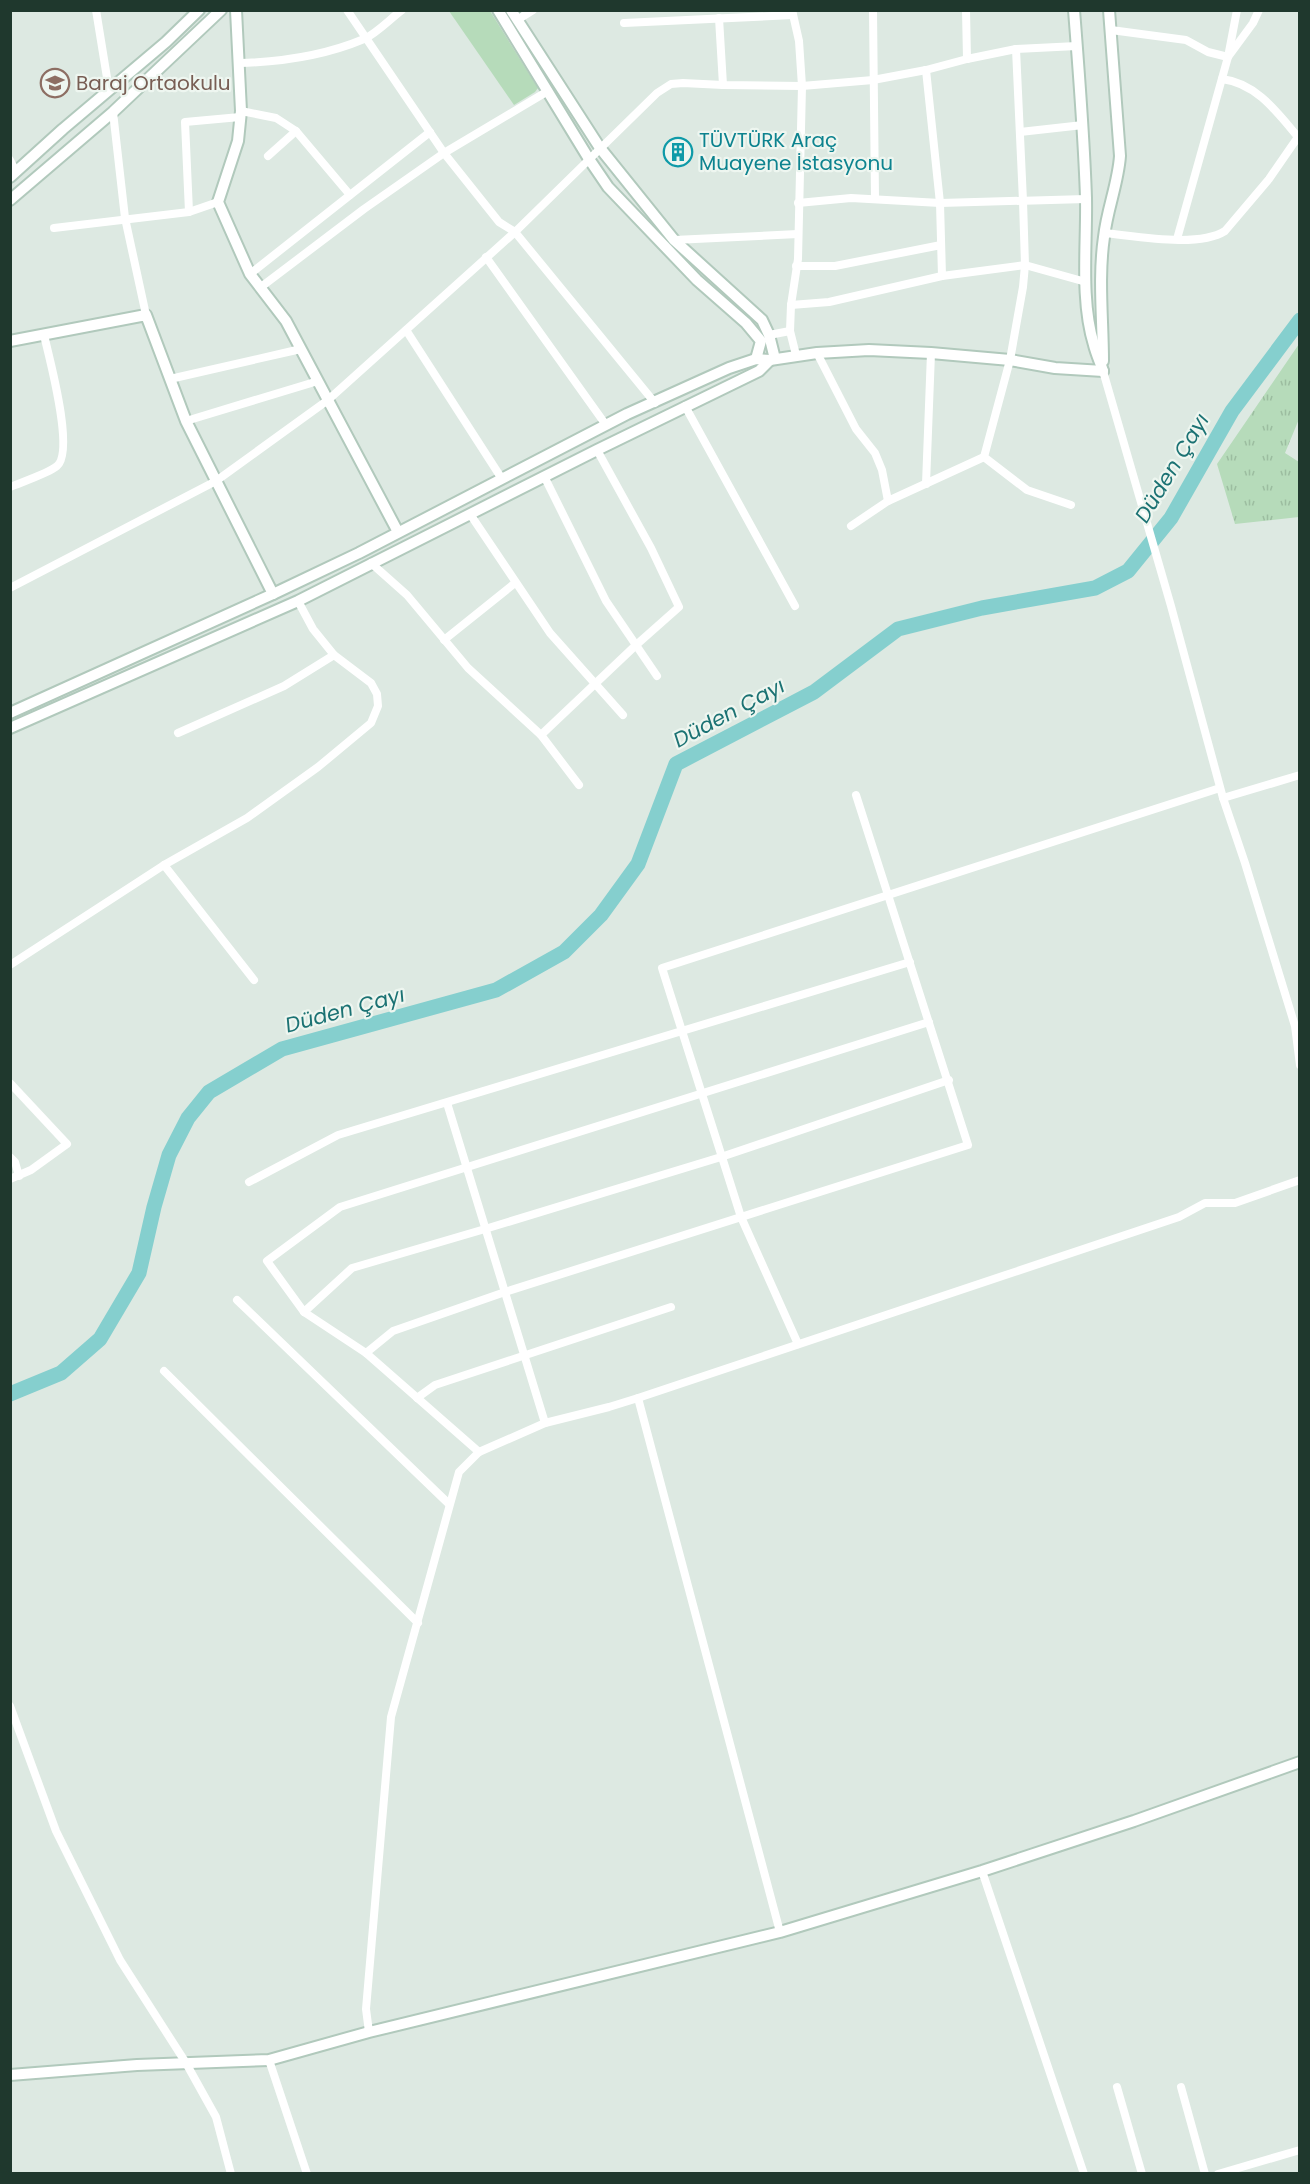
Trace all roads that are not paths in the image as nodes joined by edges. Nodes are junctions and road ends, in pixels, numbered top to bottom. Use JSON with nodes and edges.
{"nodes":[{"id":1,"x":96,"y":10,"type":"edge"},
{"id":2,"x":199,"y":10,"type":"edge"},
{"id":3,"x":221,"y":10,"type":"edge"},
{"id":4,"x":236,"y":10,"type":"edge"},
{"id":5,"x":346,"y":10,"type":"edge"},
{"id":6,"x":402,"y":10,"type":"edge"},
{"id":7,"x":498,"y":10,"type":"edge"},
{"id":8,"x":533,"y":10,"type":"edge"},
{"id":9,"x":873,"y":10,"type":"edge"},
{"id":10,"x":966,"y":10,"type":"edge"},
{"id":11,"x":1074,"y":10,"type":"edge"},
{"id":12,"x":1109,"y":10,"type":"edge"},
{"id":13,"x":1237,"y":10,"type":"edge"},
{"id":14,"x":1259,"y":10,"type":"edge"},
{"id":15,"x":792,"y":13,"type":"edge"},
{"id":16,"x":514,"y":15,"type":"edge"},
{"id":17,"x":719,"y":18,"type":"junction"},
{"id":18,"x":624,"y":23,"type":"dead end"},
{"id":19,"x":1111,"y":30,"type":"junction"},
{"id":20,"x":366,"y":38,"type":"junction"},
{"id":21,"x":1077,"y":46,"type":"junction"},
{"id":22,"x":1016,"y":49,"type":"junction"},
{"id":23,"x":1228,"y":57,"type":"junction"},
{"id":24,"x":967,"y":59,"type":"junction"},
{"id":25,"x":239,"y":63,"type":"junction"},
{"id":26,"x":926,"y":70,"type":"junction"},
{"id":27,"x":1222,"y":79,"type":"junction"},
{"id":28,"x":873,"y":80,"type":"junction"},
{"id":29,"x":723,"y":85,"type":"junction"},
{"id":30,"x":802,"y":86,"type":"junction"},
{"id":31,"x":109,"y":90,"type":"junction"},
{"id":32,"x":548,"y":91,"type":"junction"},
{"id":33,"x":113,"y":112,"type":"junction"},
{"id":34,"x":241,"y":114,"type":"junction"},
{"id":35,"x":1083,"y":125,"type":"junction"},
{"id":36,"x":296,"y":131,"type":"junction"},
{"id":37,"x":430,"y":132,"type":"junction"},
{"id":38,"x":1020,"y":132,"type":"junction"},
{"id":39,"x":1299,"y":137,"type":"edge"},
{"id":40,"x":600,"y":148,"type":"junction"},
{"id":41,"x":444,"y":153,"type":"junction"},
{"id":42,"x":268,"y":156,"type":"dead end"},
{"id":43,"x":10,"y":159,"type":"edge"},
{"id":44,"x":589,"y":159,"type":"junction"},
{"id":45,"x":13,"y":175,"type":"edge"},
{"id":46,"x":350,"y":195,"type":"junction"},
{"id":47,"x":875,"y":199,"type":"junction"},
{"id":48,"x":1086,"y":199,"type":"junction"},
{"id":49,"x":10,"y":200,"type":"edge"},
{"id":50,"x":641,"y":200,"type":"junction"},
{"id":51,"x":1023,"y":201,"type":"junction"},
{"id":52,"x":218,"y":202,"type":"junction"},
{"id":53,"x":798,"y":203,"type":"junction"},
{"id":54,"x":940,"y":203,"type":"junction"},
{"id":55,"x":189,"y":212,"type":"junction"},
{"id":56,"x":632,"y":213,"type":"junction"},
{"id":57,"x":125,"y":218,"type":"junction"},
{"id":58,"x":54,"y":228,"type":"dead end"},
{"id":59,"x":515,"y":232,"type":"junction"},
{"id":60,"x":1104,"y":233,"type":"junction"},
{"id":61,"x":798,"y":234,"type":"junction"},
{"id":62,"x":1177,"y":239,"type":"junction"},
{"id":63,"x":674,"y":240,"type":"junction"},
{"id":64,"x":941,"y":245,"type":"junction"},
{"id":65,"x":486,"y":257,"type":"junction"},
{"id":66,"x":1025,"y":265,"type":"junction"},
{"id":67,"x":796,"y":266,"type":"junction"},
{"id":68,"x":250,"y":274,"type":"junction"},
{"id":69,"x":942,"y":276,"type":"junction"},
{"id":70,"x":1086,"y":282,"type":"junction"},
{"id":71,"x":261,"y":287,"type":"junction"},
{"id":72,"x":791,"y":305,"type":"junction"},
{"id":73,"x":146,"y":315,"type":"junction"},
{"id":74,"x":406,"y":330,"type":"junction"},
{"id":75,"x":790,"y":331,"type":"junction"},
{"id":76,"x":44,"y":335,"type":"junction"},
{"id":77,"x":765,"y":338,"type":"junction"},
{"id":78,"x":10,"y":341,"type":"edge"},
{"id":79,"x":301,"y":348,"type":"junction"},
{"id":80,"x":931,"y":352,"type":"junction"},
{"id":81,"x":817,"y":353,"type":"junction"},
{"id":82,"x":796,"y":355,"type":"junction"},
{"id":83,"x":773,"y":358,"type":"junction"},
{"id":84,"x":756,"y":359,"type":"junction"},
{"id":85,"x":1010,"y":360,"type":"junction"},
{"id":86,"x":1103,"y":370,"type":"junction"},
{"id":87,"x":170,"y":379,"type":"junction"},
{"id":88,"x":318,"y":381,"type":"junction"},
{"id":89,"x":328,"y":400,"type":"junction"},
{"id":90,"x":655,"y":403,"type":"junction"},
{"id":91,"x":685,"y":406,"type":"junction"},
{"id":92,"x":186,"y":421,"type":"junction"},
{"id":93,"x":606,"y":425,"type":"junction"},
{"id":94,"x":597,"y":450,"type":"junction"},
{"id":95,"x":984,"y":457,"type":"junction"},
{"id":96,"x":544,"y":476,"type":"junction"},
{"id":97,"x":502,"y":479,"type":"junction"},
{"id":98,"x":216,"y":481,"type":"junction"},
{"id":99,"x":926,"y":484,"type":"junction"},
{"id":100,"x":10,"y":487,"type":"edge"},
{"id":101,"x":461,"y":500,"type":"junction"},
{"id":102,"x":888,"y":501,"type":"junction"},
{"id":103,"x":1071,"y":505,"type":"dead end"},
{"id":104,"x":470,"y":514,"type":"junction"},
{"id":105,"x":851,"y":526,"type":"dead end"},
{"id":106,"x":398,"y":532,"type":"junction"},
{"id":107,"x":371,"y":563,"type":"junction"},
{"id":108,"x":515,"y":583,"type":"junction"},
{"id":109,"x":10,"y":588,"type":"edge"},
{"id":110,"x":273,"y":594,"type":"junction"},
{"id":111,"x":298,"y":601,"type":"junction"},
{"id":112,"x":795,"y":606,"type":"dead end"},
{"id":113,"x":444,"y":639,"type":"junction"},
{"id":114,"x":635,"y":646,"type":"junction"},
{"id":115,"x":334,"y":655,"type":"junction"},
{"id":116,"x":657,"y":676,"type":"dead end"},
{"id":117,"x":595,"y":684,"type":"junction"},
{"id":118,"x":10,"y":713,"type":"edge"},
{"id":119,"x":623,"y":715,"type":"dead end"},
{"id":120,"x":10,"y":728,"type":"edge"},
{"id":121,"x":178,"y":733,"type":"dead end"},
{"id":122,"x":541,"y":735,"type":"junction"},
{"id":123,"x":1299,"y":775,"type":"edge"},
{"id":124,"x":579,"y":784,"type":"dead end"},
{"id":125,"x":1220,"y":788,"type":"junction"},
{"id":126,"x":856,"y":795,"type":"dead end"},
{"id":127,"x":1223,"y":798,"type":"junction"},
{"id":128,"x":164,"y":865,"type":"junction"},
{"id":129,"x":889,"y":895,"type":"junction"},
{"id":130,"x":910,"y":962,"type":"junction"},
{"id":131,"x":10,"y":965,"type":"edge"},
{"id":132,"x":254,"y":980,"type":"dead end"},
{"id":133,"x":929,"y":1022,"type":"junction"},
{"id":134,"x":682,"y":1031,"type":"junction"},
{"id":135,"x":1298,"y":1050,"type":"edge"},
{"id":136,"x":1299,"y":1065,"type":"edge"},
{"id":137,"x":948,"y":1080,"type":"junction"},
{"id":138,"x":10,"y":1083,"type":"edge"},
{"id":139,"x":701,"y":1093,"type":"junction"},
{"id":140,"x":447,"y":1103,"type":"junction"},
{"id":141,"x":10,"y":1157,"type":"edge"},
{"id":142,"x":721,"y":1157,"type":"junction"},
{"id":143,"x":466,"y":1167,"type":"junction"},
{"id":144,"x":19,"y":1176,"type":"junction"},
{"id":145,"x":10,"y":1179,"type":"edge"},
{"id":146,"x":1299,"y":1180,"type":"edge"},
{"id":147,"x":249,"y":1182,"type":"dead end"},
{"id":148,"x":741,"y":1217,"type":"junction"},
{"id":149,"x":485,"y":1229,"type":"junction"},
{"id":150,"x":504,"y":1292,"type":"junction"},
{"id":151,"x":237,"y":1300,"type":"dead end"},
{"id":152,"x":671,"y":1307,"type":"dead end"},
{"id":153,"x":304,"y":1312,"type":"junction"},
{"id":154,"x":798,"y":1344,"type":"junction"},
{"id":155,"x":366,"y":1353,"type":"junction"},
{"id":156,"x":524,"y":1356,"type":"junction"},
{"id":157,"x":165,"y":1371,"type":"dead end"},
{"id":158,"x":417,"y":1398,"type":"junction"},
{"id":159,"x":638,"y":1398,"type":"junction"},
{"id":160,"x":545,"y":1423,"type":"junction"},
{"id":161,"x":478,"y":1452,"type":"junction"},
{"id":162,"x":449,"y":1504,"type":"junction"},
{"id":163,"x":418,"y":1623,"type":"junction"},
{"id":164,"x":10,"y":1706,"type":"edge"},
{"id":165,"x":1299,"y":1762,"type":"edge"},
{"id":166,"x":981,"y":1871,"type":"junction"},
{"id":167,"x":780,"y":1932,"type":"junction"},
{"id":168,"x":369,"y":2032,"type":"junction"},
{"id":169,"x":269,"y":2060,"type":"junction"},
{"id":170,"x":186,"y":2063,"type":"junction"},
{"id":171,"x":10,"y":2075,"type":"edge"},
{"id":172,"x":1181,"y":2086,"type":"dead end"},
{"id":173,"x":1117,"y":2087,"type":"dead end"},
{"id":174,"x":1299,"y":2150,"type":"edge"},
{"id":175,"x":231,"y":2174,"type":"edge"},
{"id":176,"x":307,"y":2174,"type":"edge"},
{"id":177,"x":1084,"y":2174,"type":"edge"},
{"id":178,"x":1142,"y":2174,"type":"edge"},
{"id":179,"x":1205,"y":2174,"type":"edge"},
{"id":180,"x":1218,"y":2174,"type":"edge"}],
"edges":[{"from":1,"to":31,"type":"street"},
{"from":2,"to":31,"type":"main road"},
{"from":3,"to":33,"type":"main road"},
{"from":4,"to":25,"type":"main road"},
{"from":5,"to":20,"type":"street"},
{"from":6,"to":20,"type":"street"},
{"from":7,"to":32,"type":"main road"},
{"from":8,"to":16,"type":"street"},
{"from":9,"to":28,"type":"street"},
{"from":10,"to":24,"type":"street"},
{"from":11,"to":21,"type":"main road"},
{"from":12,"to":19,"type":"main road"},
{"from":13,"to":23,"type":"street"},
{"from":14,"to":23,"type":"street"},
{"from":15,"to":17,"type":"street"},
{"from":15,"to":30,"type":"street"},
{"from":16,"to":40,"type":"main road"},
{"from":17,"to":18,"type":"street"},
{"from":17,"to":29,"type":"street"},
{"from":19,"to":23,"type":"street"},
{"from":19,"to":60,"type":"main road"},
{"from":20,"to":25,"type":"street"},
{"from":20,"to":37,"type":"street"},
{"from":21,"to":22,"type":"street"},
{"from":21,"to":35,"type":"main road"},
{"from":22,"to":24,"type":"street"},
{"from":22,"to":38,"type":"street"},
{"from":23,"to":27,"type":"street"},
{"from":24,"to":26,"type":"street"},
{"from":25,"to":34,"type":"main road"},
{"from":26,"to":28,"type":"street"},
{"from":26,"to":54,"type":"street"},
{"from":27,"to":39,"type":"street"},
{"from":27,"to":62,"type":"street"},
{"from":28,"to":30,"type":"street"},
{"from":28,"to":47,"type":"street"},
{"from":29,"to":30,"type":"street"},
{"from":29,"to":40,"type":"street"},
{"from":30,"to":53,"type":"street"},
{"from":31,"to":45,"type":"main road"},
{"from":32,"to":41,"type":"street"},
{"from":32,"to":44,"type":"main road"},
{"from":33,"to":49,"type":"main road"},
{"from":33,"to":57,"type":"street"},
{"from":34,"to":36,"type":"street"},
{"from":34,"to":52,"type":"main road"},
{"from":34,"to":55,"type":"street"},
{"from":35,"to":38,"type":"street"},
{"from":35,"to":48,"type":"main road"},
{"from":36,"to":42,"type":"street"},
{"from":36,"to":46,"type":"street"},
{"from":37,"to":41,"type":"street"},
{"from":37,"to":46,"type":"street"},
{"from":38,"to":51,"type":"street"},
{"from":39,"to":62,"type":"street"},
{"from":40,"to":44,"type":"street"},
{"from":40,"to":50,"type":"main road"},
{"from":41,"to":59,"type":"street"},
{"from":41,"to":71,"type":"street"},
{"from":43,"to":45,"type":"street"},
{"from":44,"to":56,"type":"main road"},
{"from":44,"to":59,"type":"street"},
{"from":46,"to":68,"type":"street"},
{"from":47,"to":53,"type":"street"},
{"from":47,"to":54,"type":"street"},
{"from":48,"to":51,"type":"street"},
{"from":48,"to":70,"type":"main road"},
{"from":50,"to":56,"type":"street"},
{"from":50,"to":63,"type":"main road"},
{"from":51,"to":54,"type":"street"},
{"from":51,"to":66,"type":"street"},
{"from":52,"to":55,"type":"street"},
{"from":52,"to":68,"type":"main road"},
{"from":53,"to":61,"type":"street"},
{"from":54,"to":64,"type":"street"},
{"from":55,"to":57,"type":"street"},
{"from":56,"to":77,"type":"main road"},
{"from":57,"to":58,"type":"street"},
{"from":57,"to":73,"type":"street"},
{"from":59,"to":65,"type":"street"},
{"from":59,"to":90,"type":"street"},
{"from":60,"to":62,"type":"street"},
{"from":60,"to":86,"type":"main road"},
{"from":61,"to":63,"type":"street"},
{"from":61,"to":67,"type":"street"},
{"from":63,"to":77,"type":"main road"},
{"from":64,"to":67,"type":"street"},
{"from":64,"to":69,"type":"street"},
{"from":65,"to":74,"type":"street"},
{"from":65,"to":93,"type":"street"},
{"from":66,"to":69,"type":"street"},
{"from":66,"to":70,"type":"street"},
{"from":66,"to":85,"type":"street"},
{"from":67,"to":72,"type":"street"},
{"from":68,"to":71,"type":"main road"},
{"from":69,"to":72,"type":"street"},
{"from":70,"to":86,"type":"main road"},
{"from":71,"to":79,"type":"main road"},
{"from":72,"to":75,"type":"street"},
{"from":73,"to":76,"type":"main road"},
{"from":73,"to":87,"type":"main road"},
{"from":74,"to":89,"type":"street"},
{"from":74,"to":97,"type":"street"},
{"from":75,"to":77,"type":"street"},
{"from":75,"to":82,"type":"street"},
{"from":76,"to":78,"type":"main road"},
{"from":76,"to":100,"type":"street"},
{"from":77,"to":83,"type":"main road"},
{"from":77,"to":84,"type":"main road"},
{"from":79,"to":87,"type":"street"},
{"from":79,"to":88,"type":"main road"},
{"from":80,"to":81,"type":"main road"},
{"from":80,"to":85,"type":"main road"},
{"from":80,"to":99,"type":"street"},
{"from":81,"to":82,"type":"main road"},
{"from":81,"to":102,"type":"street"},
{"from":82,"to":83,"type":"main road"},
{"from":83,"to":84,"type":"main road"},
{"from":83,"to":91,"type":"main road"},
{"from":84,"to":90,"type":"main road"},
{"from":85,"to":86,"type":"main road"},
{"from":85,"to":95,"type":"street"},
{"from":86,"to":125,"type":"street"},
{"from":87,"to":92,"type":"main road"},
{"from":88,"to":89,"type":"main road"},
{"from":88,"to":92,"type":"street"},
{"from":89,"to":98,"type":"street"},
{"from":89,"to":106,"type":"main road"},
{"from":90,"to":93,"type":"main road"},
{"from":91,"to":94,"type":"main road"},
{"from":91,"to":112,"type":"street"},
{"from":92,"to":98,"type":"main road"},
{"from":93,"to":97,"type":"main road"},
{"from":94,"to":96,"type":"main road"},
{"from":94,"to":114,"type":"street"},
{"from":95,"to":99,"type":"street"},
{"from":95,"to":103,"type":"street"},
{"from":96,"to":104,"type":"main road"},
{"from":96,"to":114,"type":"street"},
{"from":97,"to":101,"type":"main road"},
{"from":98,"to":109,"type":"street"},
{"from":98,"to":110,"type":"main road"},
{"from":99,"to":102,"type":"street"},
{"from":101,"to":104,"type":"main road"},
{"from":101,"to":106,"type":"main road"},
{"from":102,"to":105,"type":"street"},
{"from":104,"to":107,"type":"main road"},
{"from":104,"to":108,"type":"street"},
{"from":106,"to":110,"type":"main road"},
{"from":107,"to":111,"type":"main road"},
{"from":107,"to":113,"type":"street"},
{"from":108,"to":113,"type":"street"},
{"from":108,"to":117,"type":"street"},
{"from":110,"to":118,"type":"main road"},
{"from":111,"to":115,"type":"street"},
{"from":111,"to":120,"type":"main road"},
{"from":113,"to":122,"type":"street"},
{"from":114,"to":116,"type":"street"},
{"from":114,"to":117,"type":"street"},
{"from":115,"to":121,"type":"street"},
{"from":115,"to":128,"type":"street"},
{"from":117,"to":119,"type":"street"},
{"from":117,"to":122,"type":"street"},
{"from":122,"to":124,"type":"street"},
{"from":123,"to":127,"type":"street"},
{"from":125,"to":127,"type":"street"},
{"from":125,"to":129,"type":"street"},
{"from":126,"to":129,"type":"street"},
{"from":127,"to":135,"type":"street"},
{"from":128,"to":131,"type":"street"},
{"from":128,"to":132,"type":"street"},
{"from":129,"to":130,"type":"street"},
{"from":129,"to":134,"type":"street"},
{"from":130,"to":133,"type":"street"},
{"from":130,"to":134,"type":"street"},
{"from":133,"to":137,"type":"street"},
{"from":133,"to":139,"type":"street"},
{"from":134,"to":139,"type":"street"},
{"from":134,"to":140,"type":"street"},
{"from":135,"to":136,"type":"street"},
{"from":137,"to":142,"type":"street"},
{"from":137,"to":148,"type":"street"},
{"from":138,"to":144,"type":"street"},
{"from":139,"to":142,"type":"street"},
{"from":139,"to":143,"type":"street"},
{"from":140,"to":143,"type":"street"},
{"from":140,"to":147,"type":"street"},
{"from":141,"to":144,"type":"street"},
{"from":142,"to":148,"type":"street"},
{"from":142,"to":149,"type":"street"},
{"from":143,"to":149,"type":"street"},
{"from":143,"to":153,"type":"street"},
{"from":144,"to":145,"type":"street"},
{"from":146,"to":154,"type":"street"},
{"from":148,"to":150,"type":"street"},
{"from":148,"to":154,"type":"street"},
{"from":149,"to":150,"type":"street"},
{"from":149,"to":153,"type":"street"},
{"from":150,"to":155,"type":"street"},
{"from":150,"to":156,"type":"street"},
{"from":151,"to":162,"type":"street"},
{"from":152,"to":156,"type":"street"},
{"from":153,"to":155,"type":"street"},
{"from":154,"to":159,"type":"street"},
{"from":155,"to":158,"type":"street"},
{"from":156,"to":158,"type":"street"},
{"from":156,"to":160,"type":"street"},
{"from":157,"to":163,"type":"street"},
{"from":158,"to":161,"type":"street"},
{"from":159,"to":160,"type":"street"},
{"from":159,"to":167,"type":"street"},
{"from":160,"to":161,"type":"street"},
{"from":161,"to":162,"type":"street"},
{"from":162,"to":163,"type":"street"},
{"from":163,"to":168,"type":"street"},
{"from":164,"to":170,"type":"street"},
{"from":165,"to":166,"type":"main road"},
{"from":166,"to":167,"type":"main road"},
{"from":166,"to":177,"type":"street"},
{"from":167,"to":168,"type":"main road"},
{"from":168,"to":169,"type":"main road"},
{"from":169,"to":170,"type":"main road"},
{"from":169,"to":176,"type":"street"},
{"from":170,"to":171,"type":"main road"},
{"from":170,"to":175,"type":"street"},
{"from":172,"to":179,"type":"street"},
{"from":173,"to":178,"type":"street"},
{"from":174,"to":180,"type":"street"}]}
